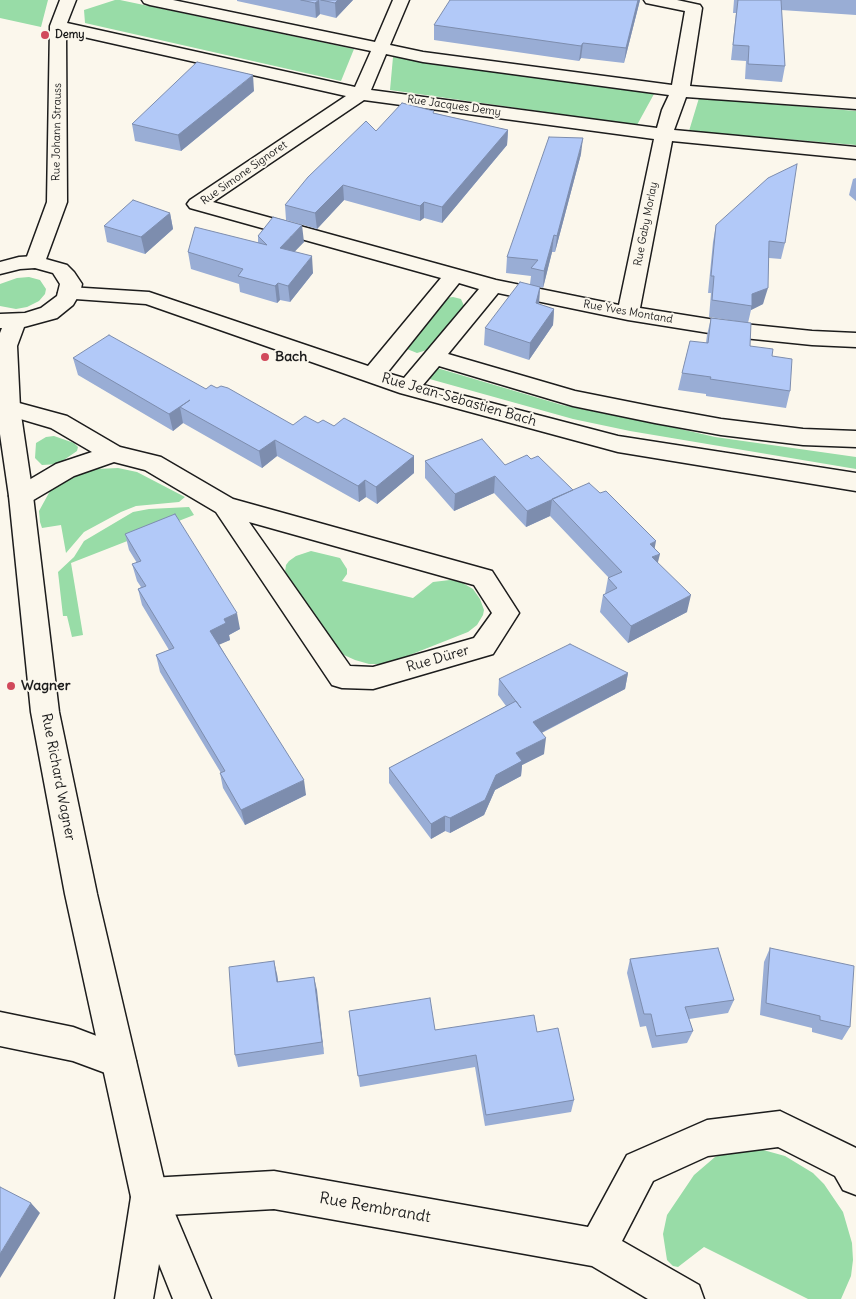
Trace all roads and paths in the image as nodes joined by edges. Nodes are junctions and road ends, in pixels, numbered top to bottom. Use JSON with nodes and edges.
{"nodes":[{"id":1,"x":68,"y":0,"type":"edge"},
{"id":2,"x":150,"y":0,"type":"edge"},
{"id":3,"x":401,"y":0,"type":"edge"},
{"id":4,"x":652,"y":0,"type":"edge"},
{"id":5,"x":58,"y":26,"type":"junction"},
{"id":6,"x":380,"y":49,"type":"junction"},
{"id":7,"x":680,"y":91,"type":"junction"},
{"id":8,"x":361,"y":94,"type":"junction"},
{"id":9,"x":856,"y":104,"type":"edge"},
{"id":10,"x":664,"y":135,"type":"junction"},
{"id":11,"x":856,"y":153,"type":"edge"},
{"id":12,"x":35,"y":262,"type":"junction"},
{"id":13,"x":0,"y":268,"type":"edge"},
{"id":14,"x":454,"y":275,"type":"junction"},
{"id":15,"x":493,"y":286,"type":"junction"},
{"id":16,"x":70,"y":293,"type":"junction"},
{"id":17,"x":628,"y":313,"type":"junction"},
{"id":18,"x":7,"y":322,"type":"edge"},
{"id":19,"x":856,"y":340,"type":"edge"},
{"id":20,"x":434,"y":357,"type":"junction"},
{"id":21,"x":373,"y":375,"type":"junction"},
{"id":22,"x":408,"y":388,"type":"junction"},
{"id":23,"x":8,"y":408,"type":"junction"},
{"id":24,"x":856,"y":439,"type":"edge"},
{"id":25,"x":7,"y":446,"type":"edge"},
{"id":26,"x":113,"y":454,"type":"junction"},
{"id":27,"x":856,"y":482,"type":"edge"},
{"id":28,"x":20,"y":496,"type":"junction"},
{"id":29,"x":225,"y":506,"type":"junction"},
{"id":30,"x":0,"y":1029,"type":"edge"},
{"id":31,"x":119,"y":1061,"type":"junction"},
{"id":32,"x":856,"y":1177,"type":"edge"},
{"id":33,"x":150,"y":1197,"type":"junction"},
{"id":34,"x":598,"y":1248,"type":"junction"},
{"id":35,"x":134,"y":1299,"type":"edge"},
{"id":36,"x":192,"y":1299,"type":"edge"},
{"id":37,"x":685,"y":1299,"type":"edge"}],
"edges":[{"from":1,"to":5,"type":"street","name":"Rue Johann Strauss"},
{"from":2,"to":6,"type":"street"},
{"from":3,"to":6,"type":"street"},
{"from":4,"to":7,"type":"street","name":"Rue Gaby Morlay"},
{"from":5,"to":8,"type":"street","name":"Rue Jacques Demy"},
{"from":5,"to":12,"type":"street","name":"Rue Johann Strauss"},
{"from":6,"to":7,"type":"street"},
{"from":6,"to":8,"type":"street"},
{"from":7,"to":9,"type":"street"},
{"from":7,"to":10,"type":"street","name":"Rue Gaby Morlay"},
{"from":8,"to":10,"type":"street","name":"Rue Jacques Demy"},
{"from":8,"to":14,"type":"street","name":"Rue Simone Signoret"},
{"from":10,"to":11,"type":"street","name":"Rue Jacques Demy"},
{"from":10,"to":17,"type":"street","name":"Rue Gaby Morlay"},
{"from":12,"to":13,"type":"street"},
{"from":12,"to":16,"type":"street"},
{"from":14,"to":15,"type":"street","name":"Rue Simone Signoret"},
{"from":14,"to":21,"type":"street"},
{"from":15,"to":17,"type":"street","name":"Rue Yves Montand"},
{"from":15,"to":20,"type":"street"},
{"from":16,"to":18,"type":"street"},
{"from":16,"to":21,"type":"street","name":"Rue Jean-Sebastien Bach"},
{"from":17,"to":19,"type":"street","name":"Rue Yves Montand"},
{"from":18,"to":23,"type":"street","name":"Rue Richard Wagner"},
{"from":20,"to":22,"type":"street"},
{"from":20,"to":24,"type":"street"},
{"from":21,"to":22,"type":"street","name":"Rue Jean-Sebastien Bach"},
{"from":22,"to":27,"type":"street","name":"Rue Jean-Sebastien Bach"},
{"from":23,"to":25,"type":"street","name":"Rue Richard Wagner"},
{"from":23,"to":26,"type":"street","name":"Rue Dürer"},
{"from":25,"to":28,"type":"street","name":"Rue Richard Wagner"},
{"from":26,"to":28,"type":"street"},
{"from":26,"to":29,"type":"street","name":"Rue Dürer"},
{"from":28,"to":31,"type":"street","name":"Rue Richard Wagner"},
{"from":29,"to":29,"type":"street","name":"Rue Dürer"},
{"from":30,"to":31,"type":"street"},
{"from":31,"to":33,"type":"street","name":"Rue Richard Wagner"},
{"from":32,"to":34,"type":"street"},
{"from":33,"to":34,"type":"street","name":"Rue Rembrandt"},
{"from":33,"to":35,"type":"street","name":"Rue Richard Wagner"},
{"from":33,"to":36,"type":"street","name":"Rue Richard Wagner"},
{"from":34,"to":37,"type":"street","name":"Rue Rembrandt"}]}
